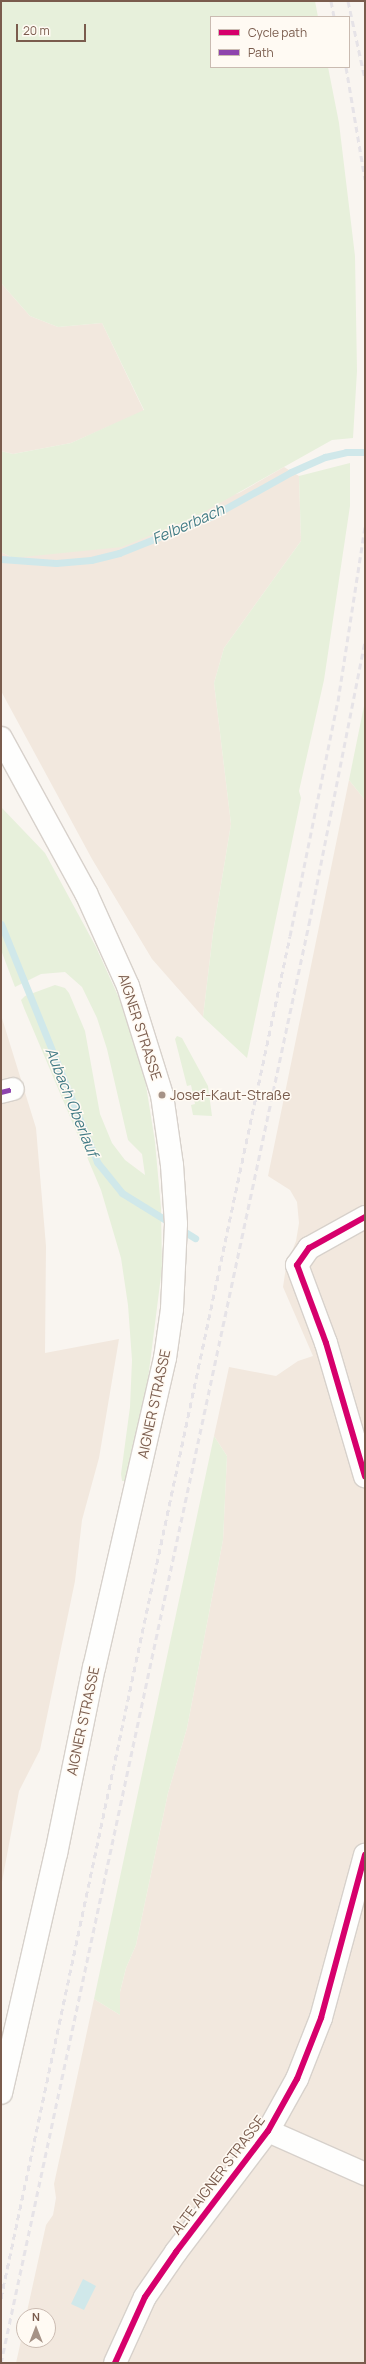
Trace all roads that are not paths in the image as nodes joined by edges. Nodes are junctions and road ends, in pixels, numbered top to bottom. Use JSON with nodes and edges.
{"nodes":[{"id":1,"x":1,"y":738,"type":"edge"},
{"id":2,"x":365,"y":1217,"type":"edge"},
{"id":3,"x":365,"y":1476,"type":"edge"},
{"id":4,"x":365,"y":1855,"type":"edge"},
{"id":5,"x":4,"y":2070,"type":"edge"},
{"id":6,"x":1,"y":2093,"type":"edge"},
{"id":7,"x":268,"y":2131,"type":"junction"},
{"id":8,"x":365,"y":2174,"type":"edge"},
{"id":9,"x":115,"y":2363,"type":"edge"}],
"edges":[{"from":1,"to":5,"type":"main road","name":"AIGNER STRASSE"},
{"from":2,"to":3,"type":"main road"},
{"from":4,"to":7,"type":"main road","name":"ALTE AIGNER STRASSE"},
{"from":5,"to":6,"type":"main road","name":"AIGNER STRASSE"},
{"from":7,"to":8,"type":"main road"},
{"from":7,"to":9,"type":"main road","name":"ALTE AIGNER STRASSE"}]}
